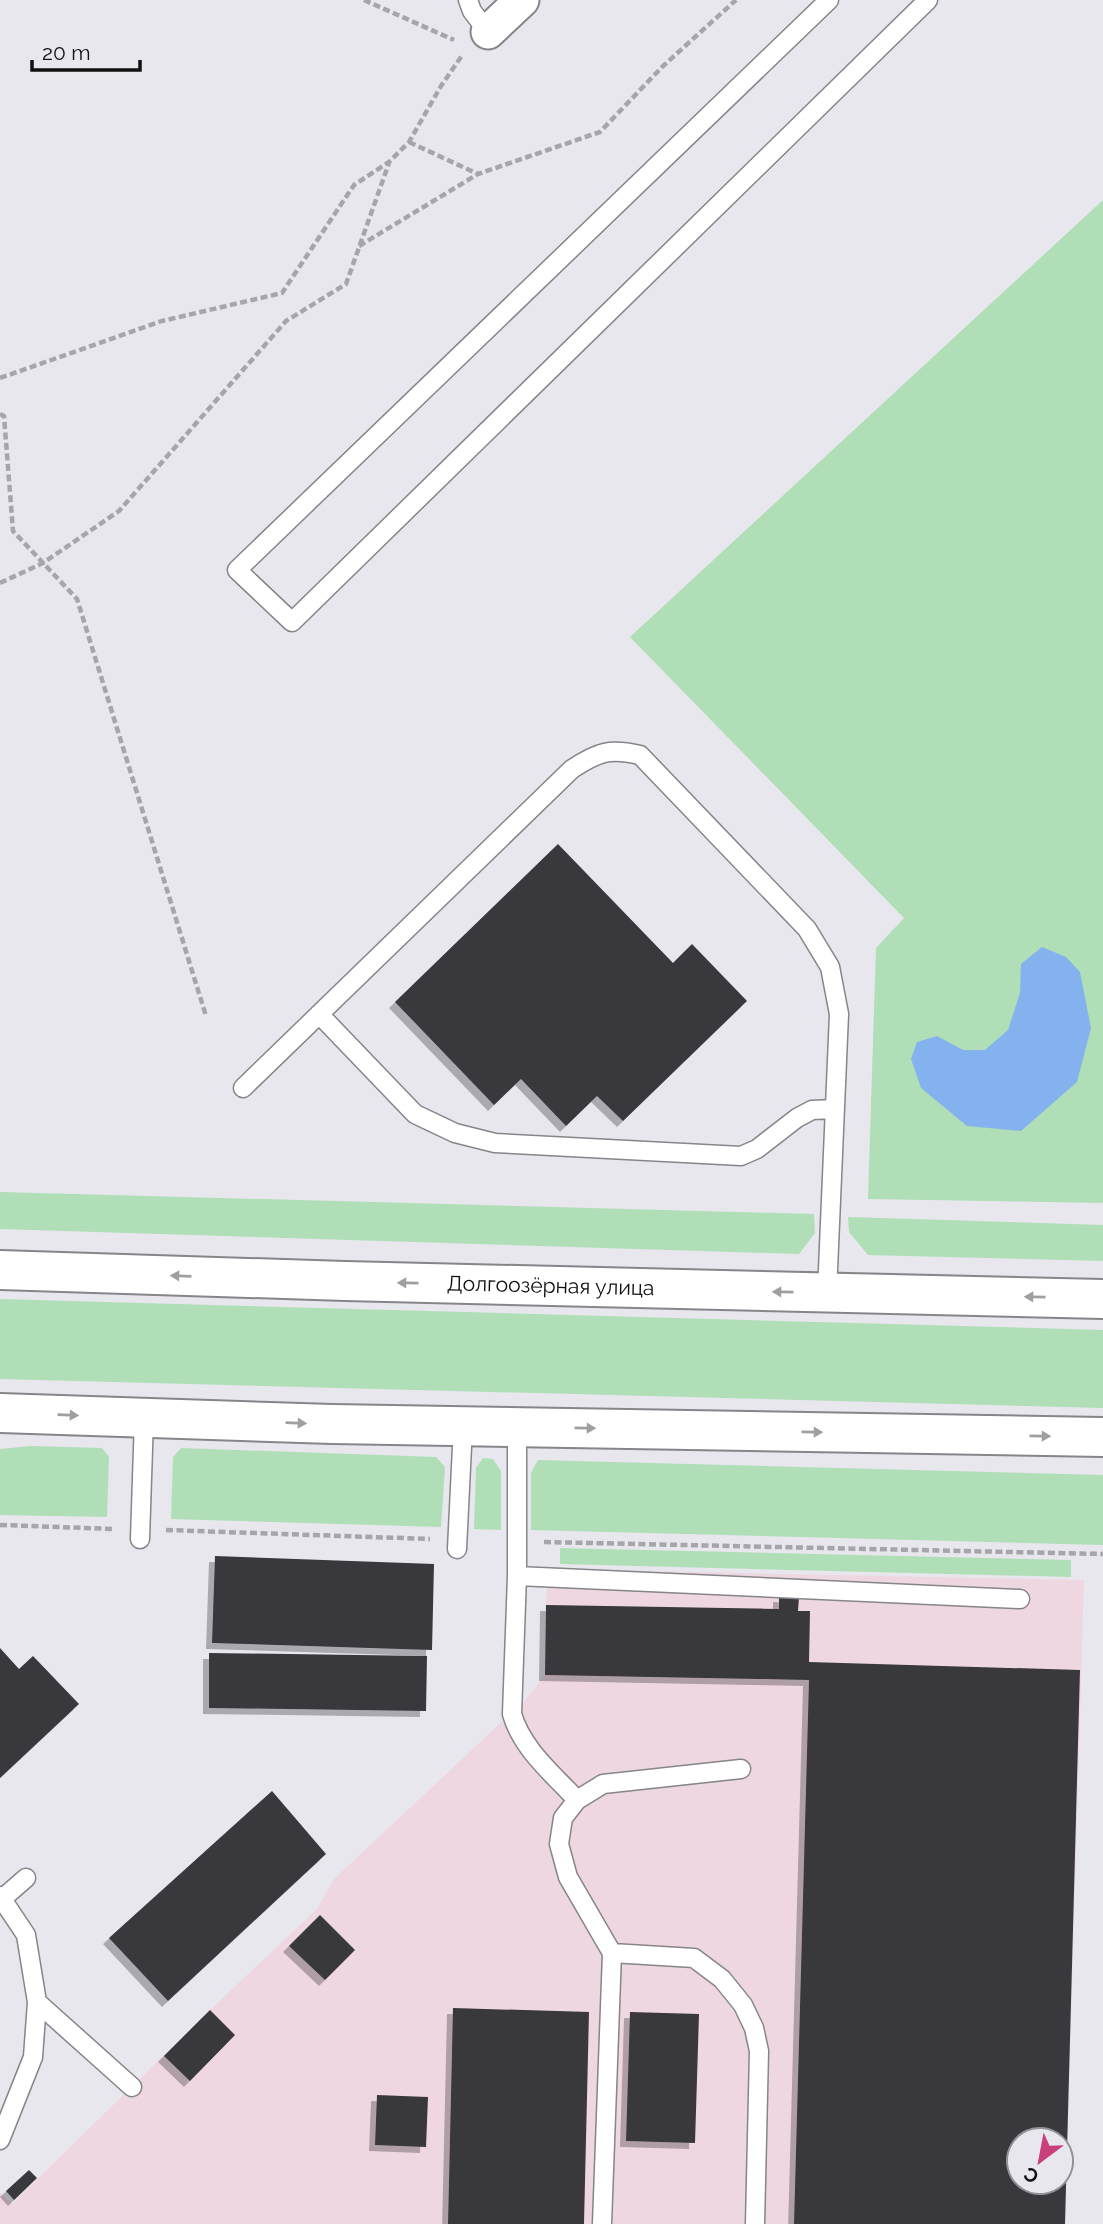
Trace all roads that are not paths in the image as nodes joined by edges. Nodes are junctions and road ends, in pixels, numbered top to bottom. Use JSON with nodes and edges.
{"nodes":[{"id":1,"x":468,"y":0,"type":"edge"},
{"id":2,"x":522,"y":0,"type":"edge"},
{"id":3,"x":829,"y":0,"type":"edge"},
{"id":4,"x":928,"y":0,"type":"edge"},
{"id":5,"x":478,"y":39,"type":"joint"},
{"id":6,"x":319,"y":1014,"type":"junction"},
{"id":7,"x":243,"y":1088,"type":"dead end"},
{"id":8,"x":835,"y":1109,"type":"junction"},
{"id":9,"x":0,"y":1270,"type":"edge"},
{"id":10,"x":827,"y":1293,"type":"junction"},
{"id":11,"x":1103,"y":1299,"type":"edge"},
{"id":12,"x":0,"y":1413,"type":"edge"},
{"id":13,"x":144,"y":1418,"type":"junction"},
{"id":14,"x":463,"y":1426,"type":"junction"},
{"id":15,"x":517,"y":1427,"type":"junction"},
{"id":16,"x":1103,"y":1437,"type":"edge"},
{"id":17,"x":140,"y":1534,"type":"road end"},
{"id":18,"x":458,"y":1544,"type":"road end"},
{"id":19,"x":517,"y":1576,"type":"junction"},
{"id":20,"x":1020,"y":1599,"type":"dead end"},
{"id":21,"x":741,"y":1769,"type":"dead end"},
{"id":22,"x":577,"y":1800,"type":"junction"},
{"id":23,"x":26,"y":1878,"type":"dead end"},
{"id":24,"x":2,"y":1897,"type":"edge"},
{"id":25,"x":612,"y":1953,"type":"junction"},
{"id":26,"x":37,"y":2002,"type":"junction"},
{"id":27,"x":132,"y":2087,"type":"dead end"},
{"id":28,"x":3,"y":2123,"type":"edge"},
{"id":29,"x":0,"y":2140,"type":"edge"},
{"id":30,"x":602,"y":2224,"type":"edge"},
{"id":31,"x":755,"y":2224,"type":"edge"}],
"edges":[{"from":1,"to":5,"type":"lane"},
{"from":2,"to":5,"type":"street"},
{"from":3,"to":4,"type":"lane"},
{"from":6,"to":7,"type":"lane"},
{"from":6,"to":8,"type":"lane"},
{"from":6,"to":8,"type":"lane"},
{"from":8,"to":10,"type":"lane"},
{"from":10,"to":9,"type":"main road","name":"Долгоозёрная улица","one_way":true},
{"from":11,"to":10,"type":"main road","name":"Долгоозёрная улица","one_way":true},
{"from":12,"to":13,"type":"main road","one_way":true},
{"from":13,"to":14,"type":"main road","one_way":true},
{"from":13,"to":17,"type":"lane"},
{"from":14,"to":15,"type":"main road"},
{"from":14,"to":18,"type":"lane"},
{"from":15,"to":16,"type":"main road","one_way":true},
{"from":15,"to":19,"type":"lane"},
{"from":19,"to":20,"type":"lane"},
{"from":19,"to":22,"type":"lane"},
{"from":21,"to":22,"type":"lane"},
{"from":22,"to":25,"type":"lane"},
{"from":23,"to":24,"type":"lane"},
{"from":24,"to":26,"type":"lane"},
{"from":25,"to":30,"type":"lane"},
{"from":25,"to":31,"type":"lane"},
{"from":26,"to":27,"type":"lane"},
{"from":26,"to":28,"type":"lane"},
{"from":28,"to":29,"type":"lane"}]}
